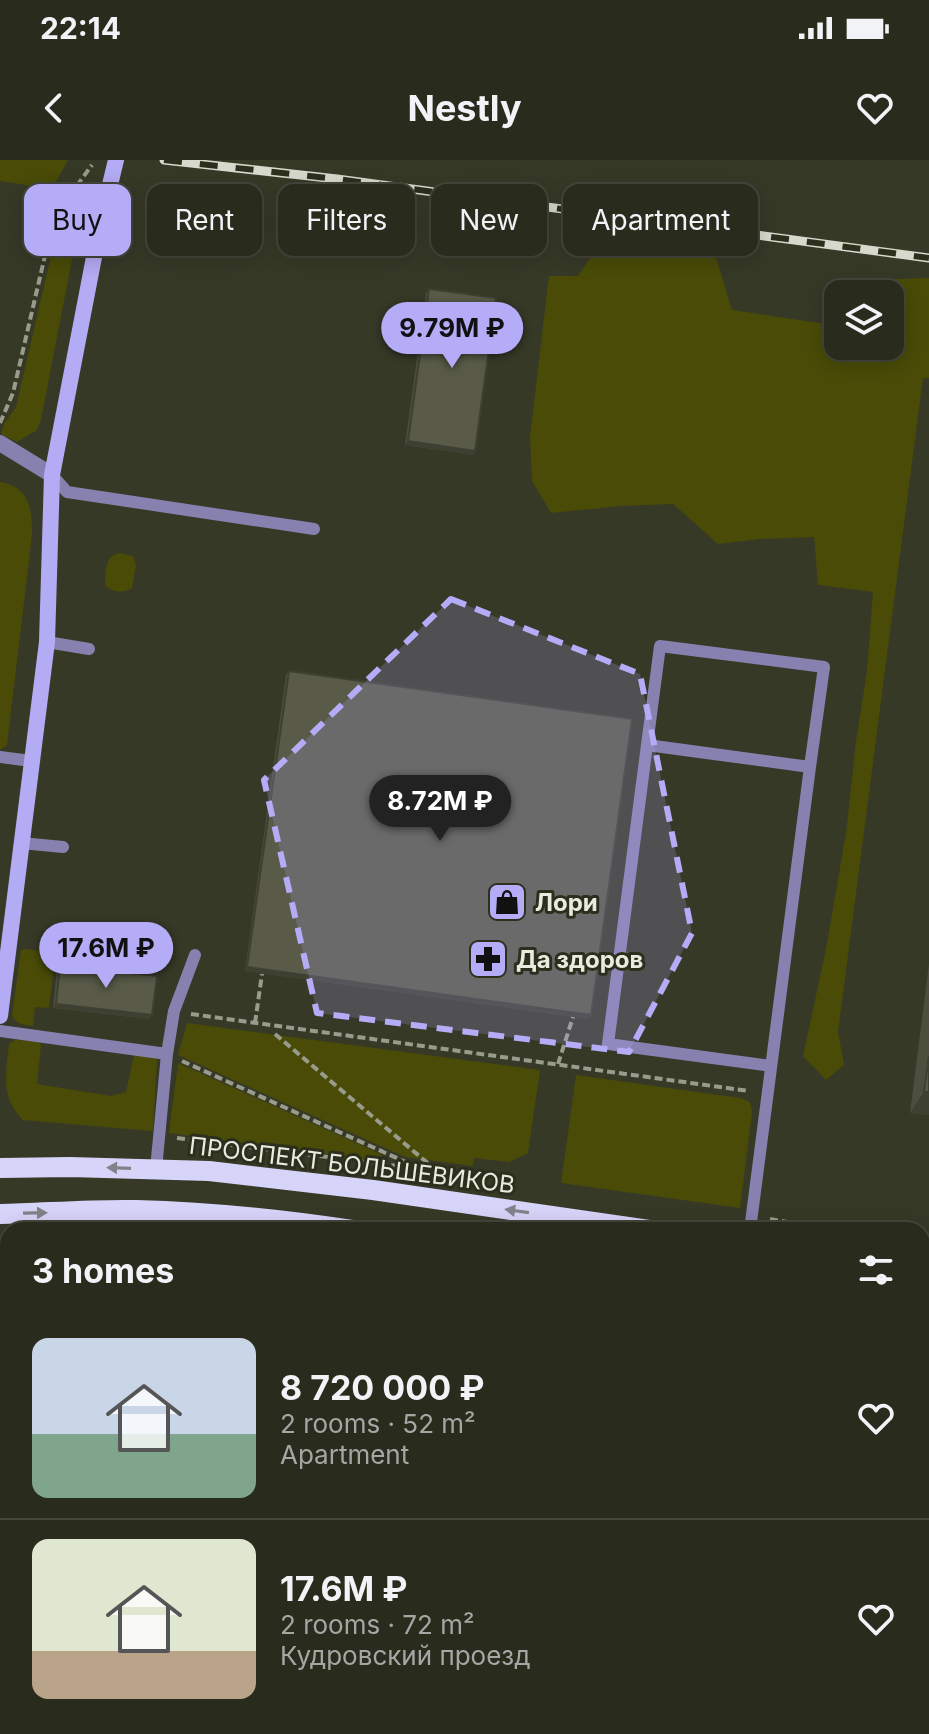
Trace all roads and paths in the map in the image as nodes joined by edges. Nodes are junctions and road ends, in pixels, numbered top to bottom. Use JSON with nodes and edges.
{"nodes":[{"id":1,"x":116,"y":160,"type":"edge"},
{"id":2,"x":94,"y":163,"type":"dead end"},
{"id":3,"x":0,"y":423,"type":"edge"},
{"id":4,"x":0,"y":443,"type":"edge"},
{"id":5,"x":52,"y":475,"type":"junction"},
{"id":6,"x":314,"y":529,"type":"dead end"},
{"id":7,"x":47,"y":642,"type":"junction"},
{"id":8,"x":89,"y":649,"type":"dead end"},
{"id":9,"x":647,"y":745,"type":"junction"},
{"id":10,"x":0,"y":757,"type":"edge"},
{"id":11,"x":31,"y":761,"type":"junction"},
{"id":12,"x":810,"y":767,"type":"junction"},
{"id":13,"x":21,"y":843,"type":"junction"},
{"id":14,"x":63,"y":847,"type":"dead end"},
{"id":15,"x":195,"y":955,"type":"dead end"},
{"id":16,"x":262,"y":974,"type":"edge"},
{"id":17,"x":174,"y":1011,"type":"junction"},
{"id":18,"x":0,"y":1016,"type":"edge"},
{"id":19,"x":573,"y":1017,"type":"edge"},
{"id":20,"x":255,"y":1023,"type":"junction"},
{"id":21,"x":0,"y":1031,"type":"edge"},
{"id":22,"x":275,"y":1034,"type":"dead end"},
{"id":23,"x":167,"y":1054,"type":"junction"},
{"id":24,"x":558,"y":1064,"type":"junction"},
{"id":25,"x":771,"y":1066,"type":"junction"},
{"id":26,"x":767,"y":1094,"type":"junction"},
{"id":27,"x":159,"y":1135,"type":"junction"},
{"id":28,"x":0,"y":1168,"type":"edge"},
{"id":29,"x":156,"y":1169,"type":"junction"},
{"id":30,"x":437,"y":1171,"type":"dead end"},
{"id":31,"x":70,"y":1213,"type":"junction"},
{"id":32,"x":0,"y":1214,"type":"edge"},
{"id":33,"x":752,"y":1215,"type":"junction"},
{"id":34,"x":91,"y":1222,"type":"edge"},
{"id":35,"x":298,"y":1222,"type":"edge"},
{"id":36,"x":593,"y":1222,"type":"edge"},
{"id":37,"x":751,"y":1222,"type":"edge"},
{"id":38,"x":790,"y":1222,"type":"edge"}],
"edges":[{"from":1,"to":5,"type":"street"},
{"from":2,"to":3,"type":"path"},
{"from":4,"to":5,"type":"street"},
{"from":5,"to":6,"type":"lane"},
{"from":5,"to":7,"type":"street"},
{"from":7,"to":8,"type":"lane"},
{"from":7,"to":11,"type":"street"},
{"from":9,"to":12,"type":"lane"},
{"from":9,"to":12,"type":"lane"},
{"from":9,"to":25,"type":"lane"},
{"from":10,"to":11,"type":"lane"},
{"from":11,"to":13,"type":"street"},
{"from":12,"to":25,"type":"lane"},
{"from":13,"to":14,"type":"lane"},
{"from":13,"to":18,"type":"street"},
{"from":15,"to":17,"type":"lane"},
{"from":16,"to":20,"type":"path"},
{"from":17,"to":20,"type":"path"},
{"from":17,"to":23,"type":"lane"},
{"from":19,"to":24,"type":"path"},
{"from":20,"to":24,"type":"path"},
{"from":21,"to":23,"type":"lane"},
{"from":22,"to":30,"type":"path"},
{"from":23,"to":27,"type":"lane"},
{"from":23,"to":27,"type":"path"},
{"from":24,"to":26,"type":"path"},
{"from":25,"to":26,"type":"lane"},
{"from":26,"to":33,"type":"lane"},
{"from":27,"to":29,"type":"lane"},
{"from":29,"to":28,"type":"main road","name":"ПРОСПЕКТ БОЛЬШЕВИКОВ","one_way":true},
{"from":36,"to":29,"type":"main road","name":"ПРОСПЕКТ БОЛЬШЕВИКОВ","one_way":true},
{"from":32,"to":31,"type":"main road","one_way":true},
{"from":31,"to":34,"type":"street"},
{"from":31,"to":35,"type":"main road"},
{"from":33,"to":37,"type":"lane"},
{"from":33,"to":38,"type":"path"}]}
